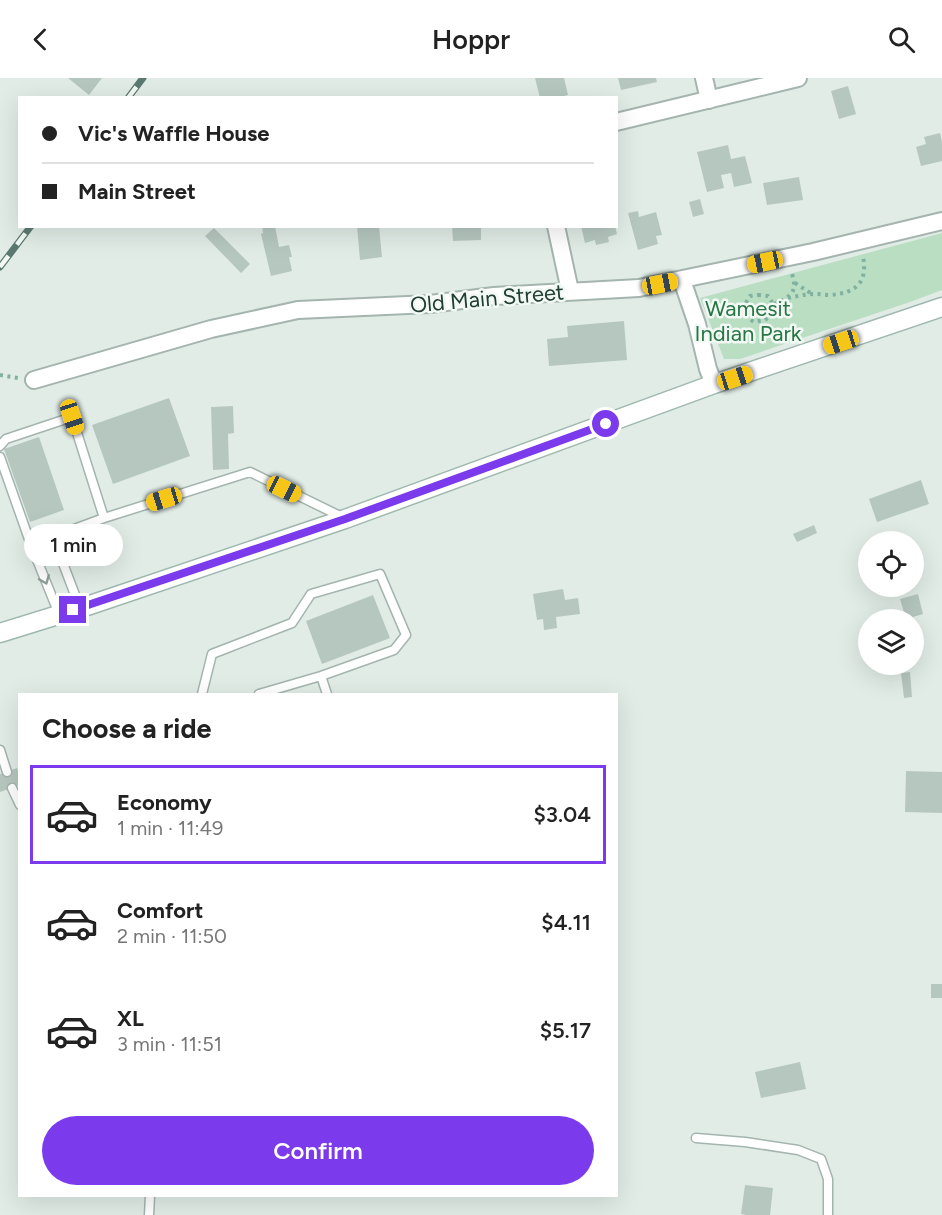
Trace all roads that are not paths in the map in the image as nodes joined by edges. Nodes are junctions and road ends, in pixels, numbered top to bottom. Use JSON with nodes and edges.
{"nodes":[{"id":1,"x":704,"y":78,"type":"edge"},
{"id":2,"x":798,"y":78,"type":"edge"},
{"id":3,"x":709,"y":100,"type":"junction"},
{"id":4,"x":618,"y":122,"type":"edge"},
{"id":5,"x":942,"y":221,"type":"edge"},
{"id":6,"x":556,"y":228,"type":"edge"},
{"id":7,"x":682,"y":280,"type":"junction"},
{"id":8,"x":570,"y":291,"type":"junction"},
{"id":9,"x":942,"y":308,"type":"edge"},
{"id":10,"x":34,"y":380,"type":"dead end"},
{"id":11,"x":714,"y":384,"type":"junction"},
{"id":12,"x":0,"y":446,"type":"edge"},
{"id":13,"x":0,"y":458,"type":"edge"},
{"id":14,"x":104,"y":518,"type":"junction"},
{"id":15,"x":345,"y":519,"type":"junction"},
{"id":16,"x":53,"y":537,"type":"junction"},
{"id":17,"x":31,"y":545,"type":"junction"},
{"id":18,"x":80,"y":608,"type":"junction"},
{"id":19,"x":59,"y":614,"type":"junction"},
{"id":20,"x":0,"y":633,"type":"edge"},
{"id":21,"x":321,"y":676,"type":"junction"},
{"id":22,"x":202,"y":693,"type":"edge"},
{"id":23,"x":263,"y":693,"type":"edge"},
{"id":24,"x":327,"y":693,"type":"edge"},
{"id":25,"x":0,"y":750,"type":"edge"},
{"id":26,"x":6,"y":772,"type":"dead end"},
{"id":27,"x":12,"y":788,"type":"dead end"},
{"id":28,"x":18,"y":801,"type":"edge"},
{"id":29,"x":696,"y":1138,"type":"dead end"},
{"id":30,"x":150,"y":1197,"type":"edge"},
{"id":31,"x":149,"y":1215,"type":"edge"},
{"id":32,"x":828,"y":1215,"type":"edge"}],
"edges":[{"from":1,"to":3,"type":"street"},
{"from":2,"to":3,"type":"street"},
{"from":3,"to":4,"type":"street"},
{"from":5,"to":7,"type":"street","name":"Old Main Street"},
{"from":6,"to":8,"type":"street"},
{"from":7,"to":8,"type":"street","name":"Old Main Street"},
{"from":7,"to":11,"type":"street"},
{"from":8,"to":10,"type":"street","name":"Old Main Street"},
{"from":9,"to":11,"type":"main road"},
{"from":11,"to":15,"type":"main road"},
{"from":12,"to":14,"type":"lane"},
{"from":13,"to":17,"type":"lane"},
{"from":14,"to":15,"type":"lane"},
{"from":14,"to":16,"type":"lane"},
{"from":15,"to":18,"type":"main road"},
{"from":16,"to":17,"type":"lane"},
{"from":16,"to":18,"type":"lane"},
{"from":17,"to":19,"type":"lane","one_way":true},
{"from":18,"to":19,"type":"main road"},
{"from":19,"to":20,"type":"main road"},
{"from":21,"to":22,"type":"lane"},
{"from":21,"to":23,"type":"lane"},
{"from":21,"to":24,"type":"lane"},
{"from":25,"to":26,"type":"lane"},
{"from":27,"to":28,"type":"lane"},
{"from":29,"to":32,"type":"lane"},
{"from":30,"to":31,"type":"lane"}]}
